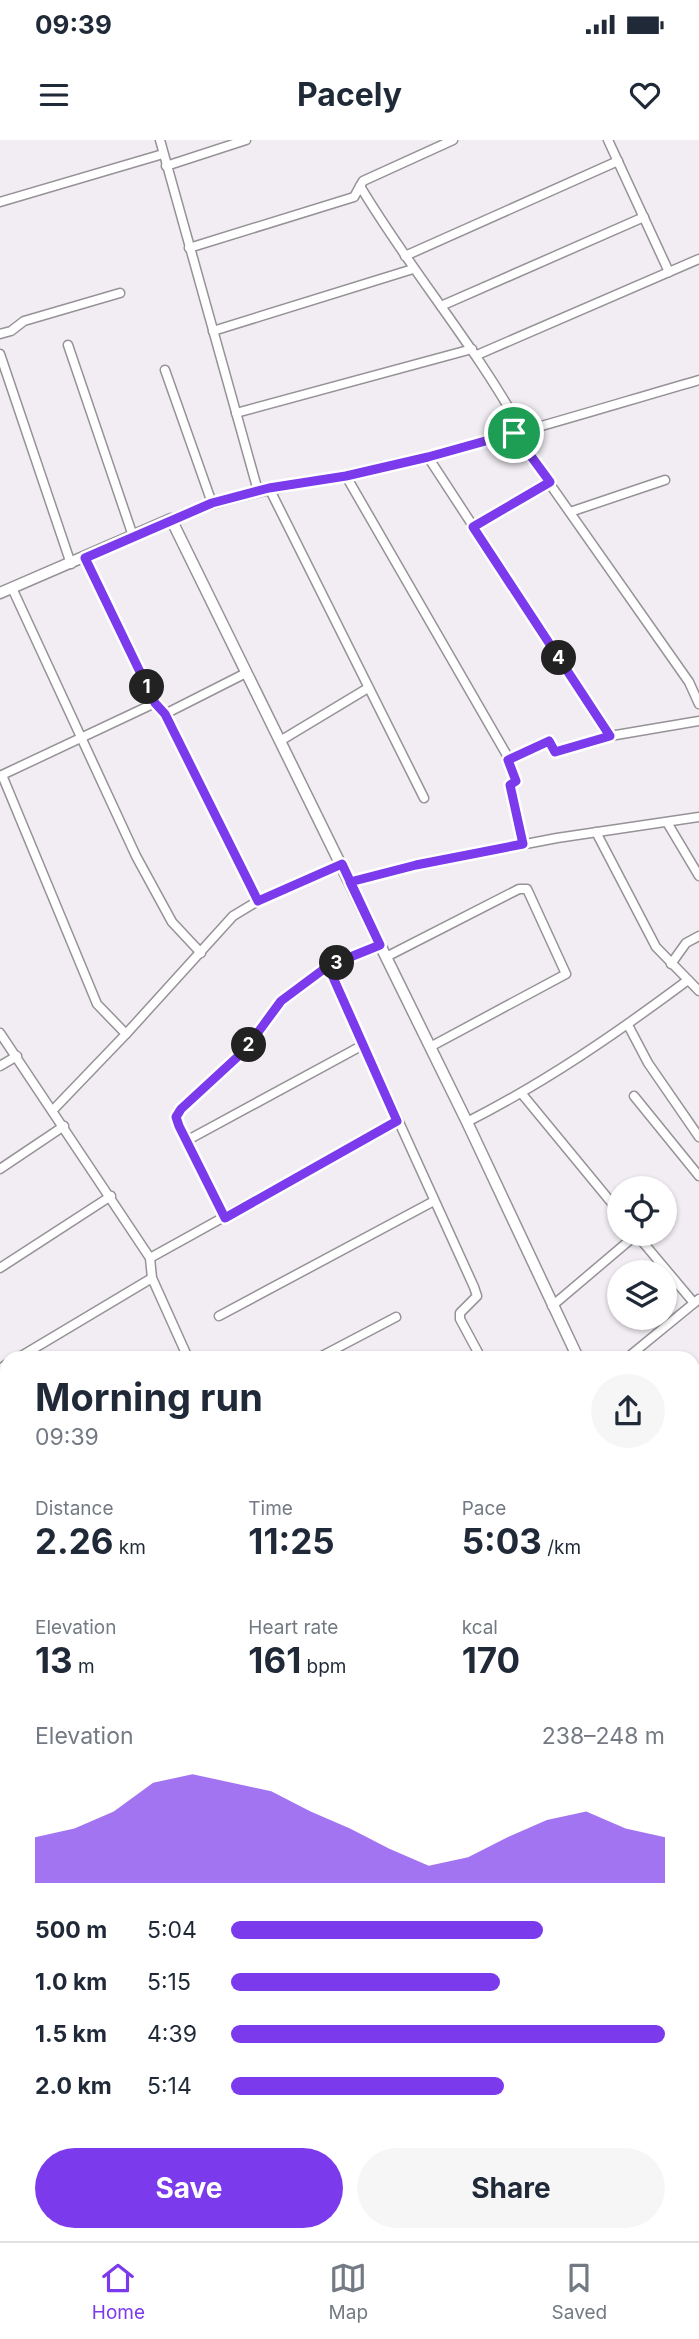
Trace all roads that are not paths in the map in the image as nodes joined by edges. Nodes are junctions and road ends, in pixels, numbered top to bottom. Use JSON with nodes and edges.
{"nodes":[{"id":1,"x":160,"y":140,"type":"edge"},
{"id":2,"x":246,"y":140,"type":"edge"},
{"id":3,"x":453,"y":140,"type":"edge"},
{"id":4,"x":608,"y":140,"type":"edge"},
{"id":5,"x":163,"y":154,"type":"junction"},
{"id":6,"x":618,"y":161,"type":"junction"},
{"id":7,"x":166,"y":166,"type":"junction"},
{"id":8,"x":360,"y":186,"type":"junction"},
{"id":9,"x":0,"y":202,"type":"edge"},
{"id":10,"x":645,"y":217,"type":"junction"},
{"id":11,"x":189,"y":248,"type":"junction"},
{"id":12,"x":405,"y":256,"type":"junction"},
{"id":13,"x":699,"y":259,"type":"edge"},
{"id":14,"x":413,"y":269,"type":"junction"},
{"id":15,"x":669,"y":271,"type":"junction"},
{"id":16,"x":120,"y":293,"type":"dead end"},
{"id":17,"x":441,"y":306,"type":"junction"},
{"id":18,"x":213,"y":331,"type":"junction"},
{"id":19,"x":0,"y":334,"type":"edge"},
{"id":20,"x":68,"y":345,"type":"dead end"},
{"id":21,"x":475,"y":352,"type":"junction"},
{"id":22,"x":0,"y":354,"type":"edge"},
{"id":23,"x":165,"y":370,"type":"dead end"},
{"id":24,"x":699,"y":380,"type":"edge"},
{"id":25,"x":236,"y":412,"type":"junction"},
{"id":26,"x":518,"y":432,"type":"junction"},
{"id":27,"x":428,"y":457,"type":"junction"},
{"id":28,"x":346,"y":476,"type":"junction"},
{"id":29,"x":665,"y":480,"type":"dead end"},
{"id":30,"x":550,"y":482,"type":"junction"},
{"id":31,"x":269,"y":488,"type":"junction"},
{"id":32,"x":258,"y":491,"type":"junction"},
{"id":33,"x":212,"y":503,"type":"junction"},
{"id":34,"x":570,"y":512,"type":"junction"},
{"id":35,"x":171,"y":519,"type":"junction"},
{"id":36,"x":473,"y":527,"type":"junction"},
{"id":37,"x":133,"y":536,"type":"junction"},
{"id":38,"x":85,"y":558,"type":"junction"},
{"id":39,"x":71,"y":565,"type":"junction"},
{"id":40,"x":12,"y":588,"type":"junction"},
{"id":41,"x":0,"y":593,"type":"edge"},
{"id":42,"x":246,"y":673,"type":"junction"},
{"id":43,"x":368,"y":688,"type":"junction"},
{"id":44,"x":155,"y":703,"type":"junction"},
{"id":45,"x":699,"y":704,"type":"edge"},
{"id":46,"x":165,"y":714,"type":"junction"},
{"id":47,"x":699,"y":721,"type":"edge"},
{"id":48,"x":610,"y":736,"type":"junction"},
{"id":49,"x":81,"y":738,"type":"junction"},
{"id":50,"x":280,"y":741,"type":"junction"},
{"id":51,"x":508,"y":760,"type":"junction"},
{"id":52,"x":1,"y":774,"type":"edge"},
{"id":53,"x":424,"y":798,"type":"dead end"},
{"id":54,"x":699,"y":817,"type":"edge"},
{"id":55,"x":668,"y":824,"type":"junction"},
{"id":56,"x":596,"y":832,"type":"junction"},
{"id":57,"x":523,"y":844,"type":"junction"},
{"id":58,"x":342,"y":864,"type":"junction"},
{"id":59,"x":699,"y":876,"type":"edge"},
{"id":60,"x":350,"y":882,"type":"junction"},
{"id":61,"x":258,"y":901,"type":"junction"},
{"id":62,"x":699,"y":936,"type":"edge"},
{"id":63,"x":380,"y":945,"type":"junction"},
{"id":64,"x":201,"y":953,"type":"junction"},
{"id":65,"x":386,"y":957,"type":"junction"},
{"id":66,"x":671,"y":964,"type":"junction"},
{"id":67,"x":328,"y":966,"type":"junction"},
{"id":68,"x":688,"y":980,"type":"junction"},
{"id":69,"x":699,"y":991,"type":"edge"},
{"id":70,"x":628,"y":1025,"type":"junction"},
{"id":71,"x":0,"y":1033,"type":"edge"},
{"id":72,"x":126,"y":1034,"type":"junction"},
{"id":73,"x":363,"y":1045,"type":"junction"},
{"id":74,"x":430,"y":1046,"type":"junction"},
{"id":75,"x":17,"y":1055,"type":"junction"},
{"id":76,"x":0,"y":1066,"type":"edge"},
{"id":77,"x":522,"y":1094,"type":"junction"},
{"id":78,"x":634,"y":1096,"type":"dead end"},
{"id":79,"x":53,"y":1110,"type":"junction"},
{"id":80,"x":397,"y":1121,"type":"junction"},
{"id":81,"x":467,"y":1122,"type":"junction"},
{"id":82,"x":64,"y":1126,"type":"junction"},
{"id":83,"x":699,"y":1137,"type":"edge"},
{"id":84,"x":186,"y":1141,"type":"junction"},
{"id":85,"x":0,"y":1169,"type":"edge"},
{"id":86,"x":699,"y":1176,"type":"edge"},
{"id":87,"x":111,"y":1196,"type":"junction"},
{"id":88,"x":607,"y":1197,"type":"edge"},
{"id":89,"x":434,"y":1201,"type":"junction"},
{"id":90,"x":225,"y":1218,"type":"junction"},
{"id":91,"x":623,"y":1246,"type":"edge"},
{"id":92,"x":648,"y":1246,"type":"edge"},
{"id":93,"x":150,"y":1258,"type":"junction"},
{"id":94,"x":0,"y":1268,"type":"edge"},
{"id":95,"x":152,"y":1278,"type":"junction"},
{"id":96,"x":696,"y":1301,"type":"edge"},
{"id":97,"x":552,"y":1306,"type":"junction"},
{"id":98,"x":219,"y":1316,"type":"dead end"},
{"id":99,"x":396,"y":1317,"type":"dead end"},
{"id":100,"x":30,"y":1351,"type":"edge"},
{"id":101,"x":182,"y":1351,"type":"edge"},
{"id":102,"x":331,"y":1351,"type":"edge"},
{"id":103,"x":477,"y":1351,"type":"edge"},
{"id":104,"x":574,"y":1351,"type":"edge"},
{"id":105,"x":635,"y":1351,"type":"edge"}],
"edges":[{"from":1,"to":5,"type":"street"},
{"from":2,"to":7,"type":"street"},
{"from":3,"to":8,"type":"street"},
{"from":4,"to":6,"type":"street"},
{"from":5,"to":7,"type":"street"},
{"from":5,"to":9,"type":"street"},
{"from":6,"to":10,"type":"street"},
{"from":6,"to":12,"type":"street"},
{"from":7,"to":11,"type":"street"},
{"from":8,"to":11,"type":"street"},
{"from":8,"to":12,"type":"street"},
{"from":10,"to":15,"type":"street"},
{"from":10,"to":17,"type":"street"},
{"from":11,"to":18,"type":"street"},
{"from":12,"to":14,"type":"street"},
{"from":13,"to":15,"type":"street"},
{"from":14,"to":17,"type":"street"},
{"from":14,"to":18,"type":"street"},
{"from":15,"to":21,"type":"street"},
{"from":16,"to":19,"type":"street"},
{"from":17,"to":21,"type":"street"},
{"from":18,"to":25,"type":"street"},
{"from":20,"to":37,"type":"street"},
{"from":21,"to":25,"type":"street"},
{"from":21,"to":26,"type":"street"},
{"from":22,"to":39,"type":"street"},
{"from":23,"to":33,"type":"street"},
{"from":24,"to":26,"type":"street"},
{"from":25,"to":32,"type":"street"},
{"from":26,"to":27,"type":"street"},
{"from":26,"to":30,"type":"street"},
{"from":27,"to":28,"type":"street"},
{"from":27,"to":36,"type":"street"},
{"from":28,"to":31,"type":"street"},
{"from":28,"to":51,"type":"street"},
{"from":29,"to":34,"type":"street"},
{"from":30,"to":34,"type":"street"},
{"from":30,"to":36,"type":"street"},
{"from":31,"to":32,"type":"street"},
{"from":31,"to":43,"type":"street"},
{"from":32,"to":33,"type":"street"},
{"from":33,"to":35,"type":"street"},
{"from":34,"to":45,"type":"street"},
{"from":35,"to":37,"type":"street"},
{"from":35,"to":42,"type":"street"},
{"from":36,"to":48,"type":"street"},
{"from":37,"to":38,"type":"street"},
{"from":38,"to":39,"type":"street"},
{"from":38,"to":44,"type":"street"},
{"from":39,"to":40,"type":"street"},
{"from":40,"to":41,"type":"street"},
{"from":40,"to":49,"type":"street"},
{"from":42,"to":46,"type":"street"},
{"from":42,"to":50,"type":"street"},
{"from":43,"to":50,"type":"street"},
{"from":43,"to":53,"type":"street"},
{"from":44,"to":46,"type":"street"},
{"from":44,"to":49,"type":"street"},
{"from":46,"to":61,"type":"street"},
{"from":47,"to":48,"type":"street"},
{"from":48,"to":51,"type":"street"},
{"from":49,"to":52,"type":"street"},
{"from":49,"to":64,"type":"street"},
{"from":50,"to":58,"type":"street"},
{"from":51,"to":57,"type":"street"},
{"from":52,"to":72,"type":"street"},
{"from":54,"to":55,"type":"street"},
{"from":55,"to":56,"type":"street"},
{"from":55,"to":59,"type":"street"},
{"from":56,"to":57,"type":"street"},
{"from":56,"to":66,"type":"street"},
{"from":57,"to":60,"type":"street"},
{"from":58,"to":60,"type":"street"},
{"from":58,"to":61,"type":"street"},
{"from":60,"to":63,"type":"street"},
{"from":61,"to":64,"type":"street"},
{"from":62,"to":66,"type":"street"},
{"from":63,"to":65,"type":"street"},
{"from":63,"to":67,"type":"street"},
{"from":64,"to":72,"type":"street"},
{"from":65,"to":74,"type":"street"},
{"from":65,"to":74,"type":"street"},
{"from":66,"to":68,"type":"street"},
{"from":67,"to":73,"type":"street"},
{"from":67,"to":84,"type":"street"},
{"from":68,"to":69,"type":"street"},
{"from":68,"to":70,"type":"street"},
{"from":70,"to":77,"type":"street"},
{"from":70,"to":83,"type":"street"},
{"from":71,"to":75,"type":"street"},
{"from":72,"to":79,"type":"street"},
{"from":73,"to":80,"type":"street"},
{"from":73,"to":84,"type":"street"},
{"from":74,"to":81,"type":"street"},
{"from":75,"to":76,"type":"street"},
{"from":75,"to":79,"type":"street"},
{"from":77,"to":81,"type":"street"},
{"from":77,"to":88,"type":"street"},
{"from":78,"to":86,"type":"street"},
{"from":79,"to":82,"type":"street"},
{"from":80,"to":89,"type":"street"},
{"from":80,"to":90,"type":"street"},
{"from":81,"to":97,"type":"street"},
{"from":82,"to":85,"type":"street"},
{"from":82,"to":87,"type":"street"},
{"from":84,"to":90,"type":"street"},
{"from":87,"to":93,"type":"street"},
{"from":87,"to":94,"type":"street"},
{"from":89,"to":98,"type":"street"},
{"from":89,"to":103,"type":"street"},
{"from":90,"to":93,"type":"street"},
{"from":91,"to":97,"type":"street"},
{"from":92,"to":96,"type":"street"},
{"from":93,"to":95,"type":"street"},
{"from":95,"to":100,"type":"street"},
{"from":95,"to":101,"type":"street"},
{"from":96,"to":105,"type":"street"},
{"from":97,"to":104,"type":"street"},
{"from":99,"to":102,"type":"street"}]}
